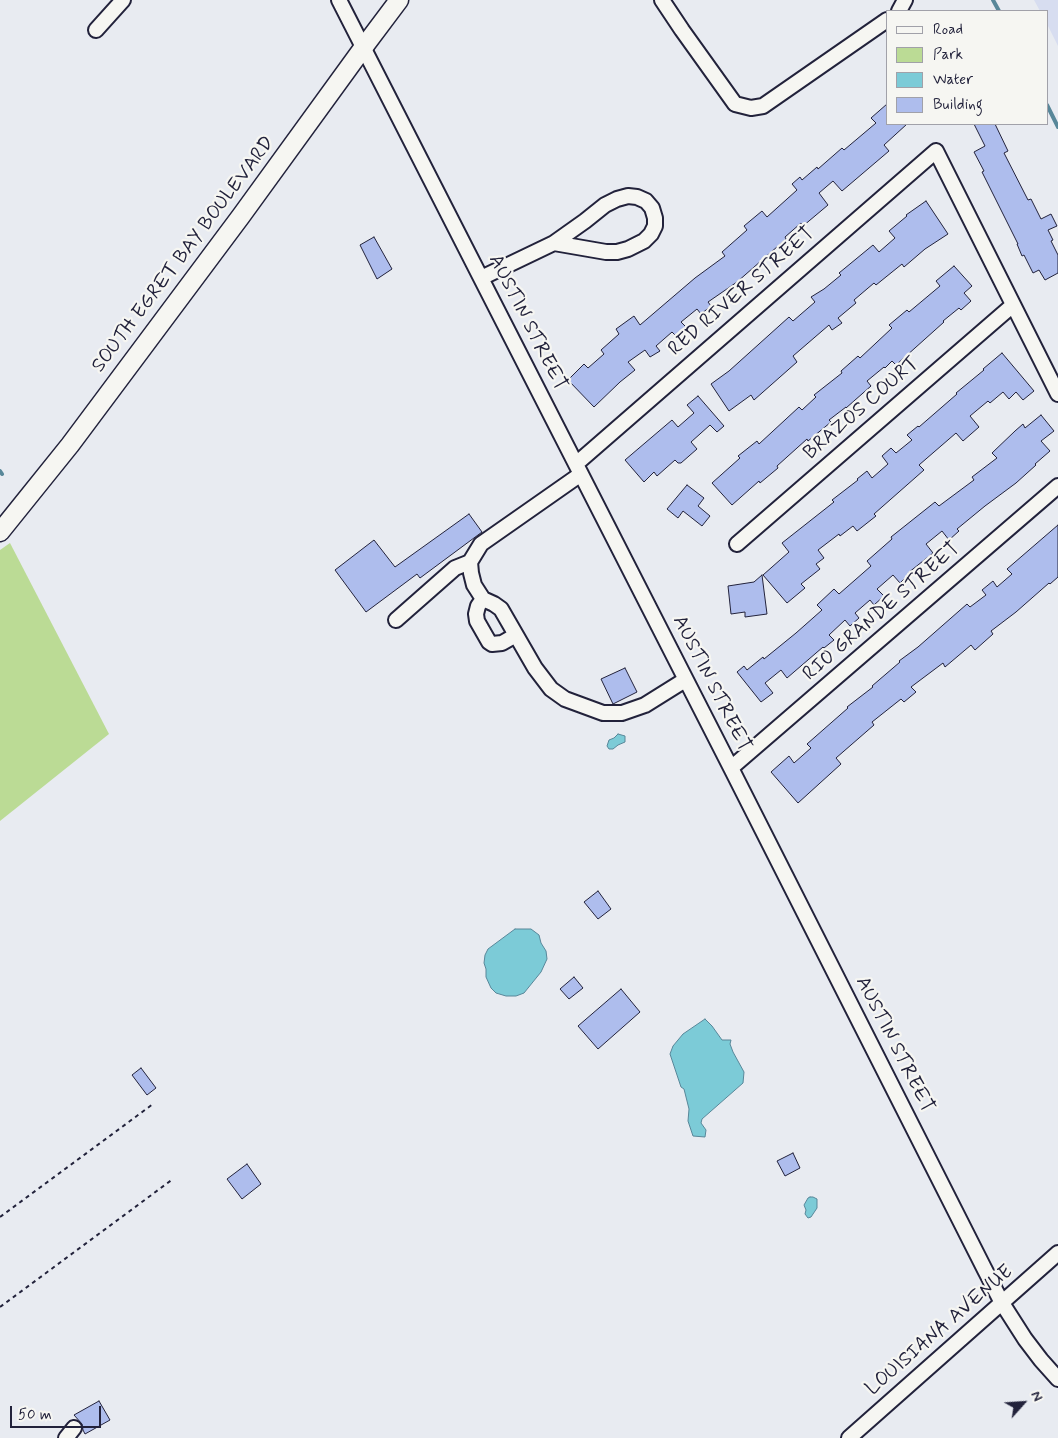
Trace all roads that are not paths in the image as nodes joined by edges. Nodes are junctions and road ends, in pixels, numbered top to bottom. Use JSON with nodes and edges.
{"nodes":[{"id":1,"x":123,"y":0,"type":"edge"},
{"id":2,"x":340,"y":0,"type":"edge"},
{"id":3,"x":399,"y":0,"type":"edge"},
{"id":4,"x":662,"y":0,"type":"edge"},
{"id":5,"x":886,"y":21,"type":"edge"},
{"id":6,"x":96,"y":30,"type":"dead end"},
{"id":7,"x":363,"y":48,"type":"junction"},
{"id":8,"x":554,"y":243,"type":"junction"},
{"id":9,"x":481,"y":278,"type":"junction"},
{"id":10,"x":1013,"y":305,"type":"junction"},
{"id":11,"x":1058,"y":394,"type":"edge"},
{"id":12,"x":578,"y":469,"type":"junction"},
{"id":13,"x":1058,"y":486,"type":"edge"},
{"id":14,"x":0,"y":532,"type":"edge"},
{"id":15,"x":737,"y":544,"type":"dead end"},
{"id":16,"x":470,"y":562,"type":"junction"},
{"id":17,"x":483,"y":599,"type":"junction"},
{"id":18,"x":396,"y":620,"type":"dead end"},
{"id":19,"x":516,"y":635,"type":"junction"},
{"id":20,"x":685,"y":680,"type":"junction"},
{"id":21,"x":731,"y":768,"type":"junction"},
{"id":22,"x":1058,"y":1254,"type":"edge"},
{"id":23,"x":1002,"y":1303,"type":"junction"},
{"id":24,"x":1058,"y":1379,"type":"edge"},
{"id":25,"x":849,"y":1438,"type":"edge"}],
"edges":[{"from":1,"to":6,"type":"street"},
{"from":2,"to":7,"type":"street","name":"AUSTIN STREET"},
{"from":3,"to":7,"type":"main road","name":"SOUTH EGRET BAY BOULEVARD"},
{"from":4,"to":5,"type":"street"},
{"from":7,"to":9,"type":"street","name":"AUSTIN STREET"},
{"from":7,"to":14,"type":"main road","name":"SOUTH EGRET BAY BOULEVARD"},
{"from":8,"to":8,"type":"street"},
{"from":8,"to":9,"type":"street"},
{"from":9,"to":12,"type":"street","name":"AUSTIN STREET"},
{"from":10,"to":11,"type":"street"},
{"from":10,"to":12,"type":"street","name":"RED RIVER STREET"},
{"from":10,"to":15,"type":"street","name":"BRAZOS COURT"},
{"from":12,"to":16,"type":"street","name":"RED RIVER STREET"},
{"from":12,"to":20,"type":"street","name":"AUSTIN STREET"},
{"from":13,"to":21,"type":"street","name":"RIO GRANDE STREET"},
{"from":16,"to":17,"type":"street"},
{"from":16,"to":18,"type":"street"},
{"from":17,"to":19,"type":"street"},
{"from":17,"to":19,"type":"street"},
{"from":19,"to":20,"type":"street"},
{"from":20,"to":21,"type":"street","name":"AUSTIN STREET"},
{"from":21,"to":23,"type":"street","name":"AUSTIN STREET"},
{"from":22,"to":23,"type":"street","name":"LOUISIANA AVENUE"},
{"from":23,"to":24,"type":"street","name":"AUSTIN STREET"},
{"from":23,"to":25,"type":"street","name":"LOUISIANA AVENUE"}]}
